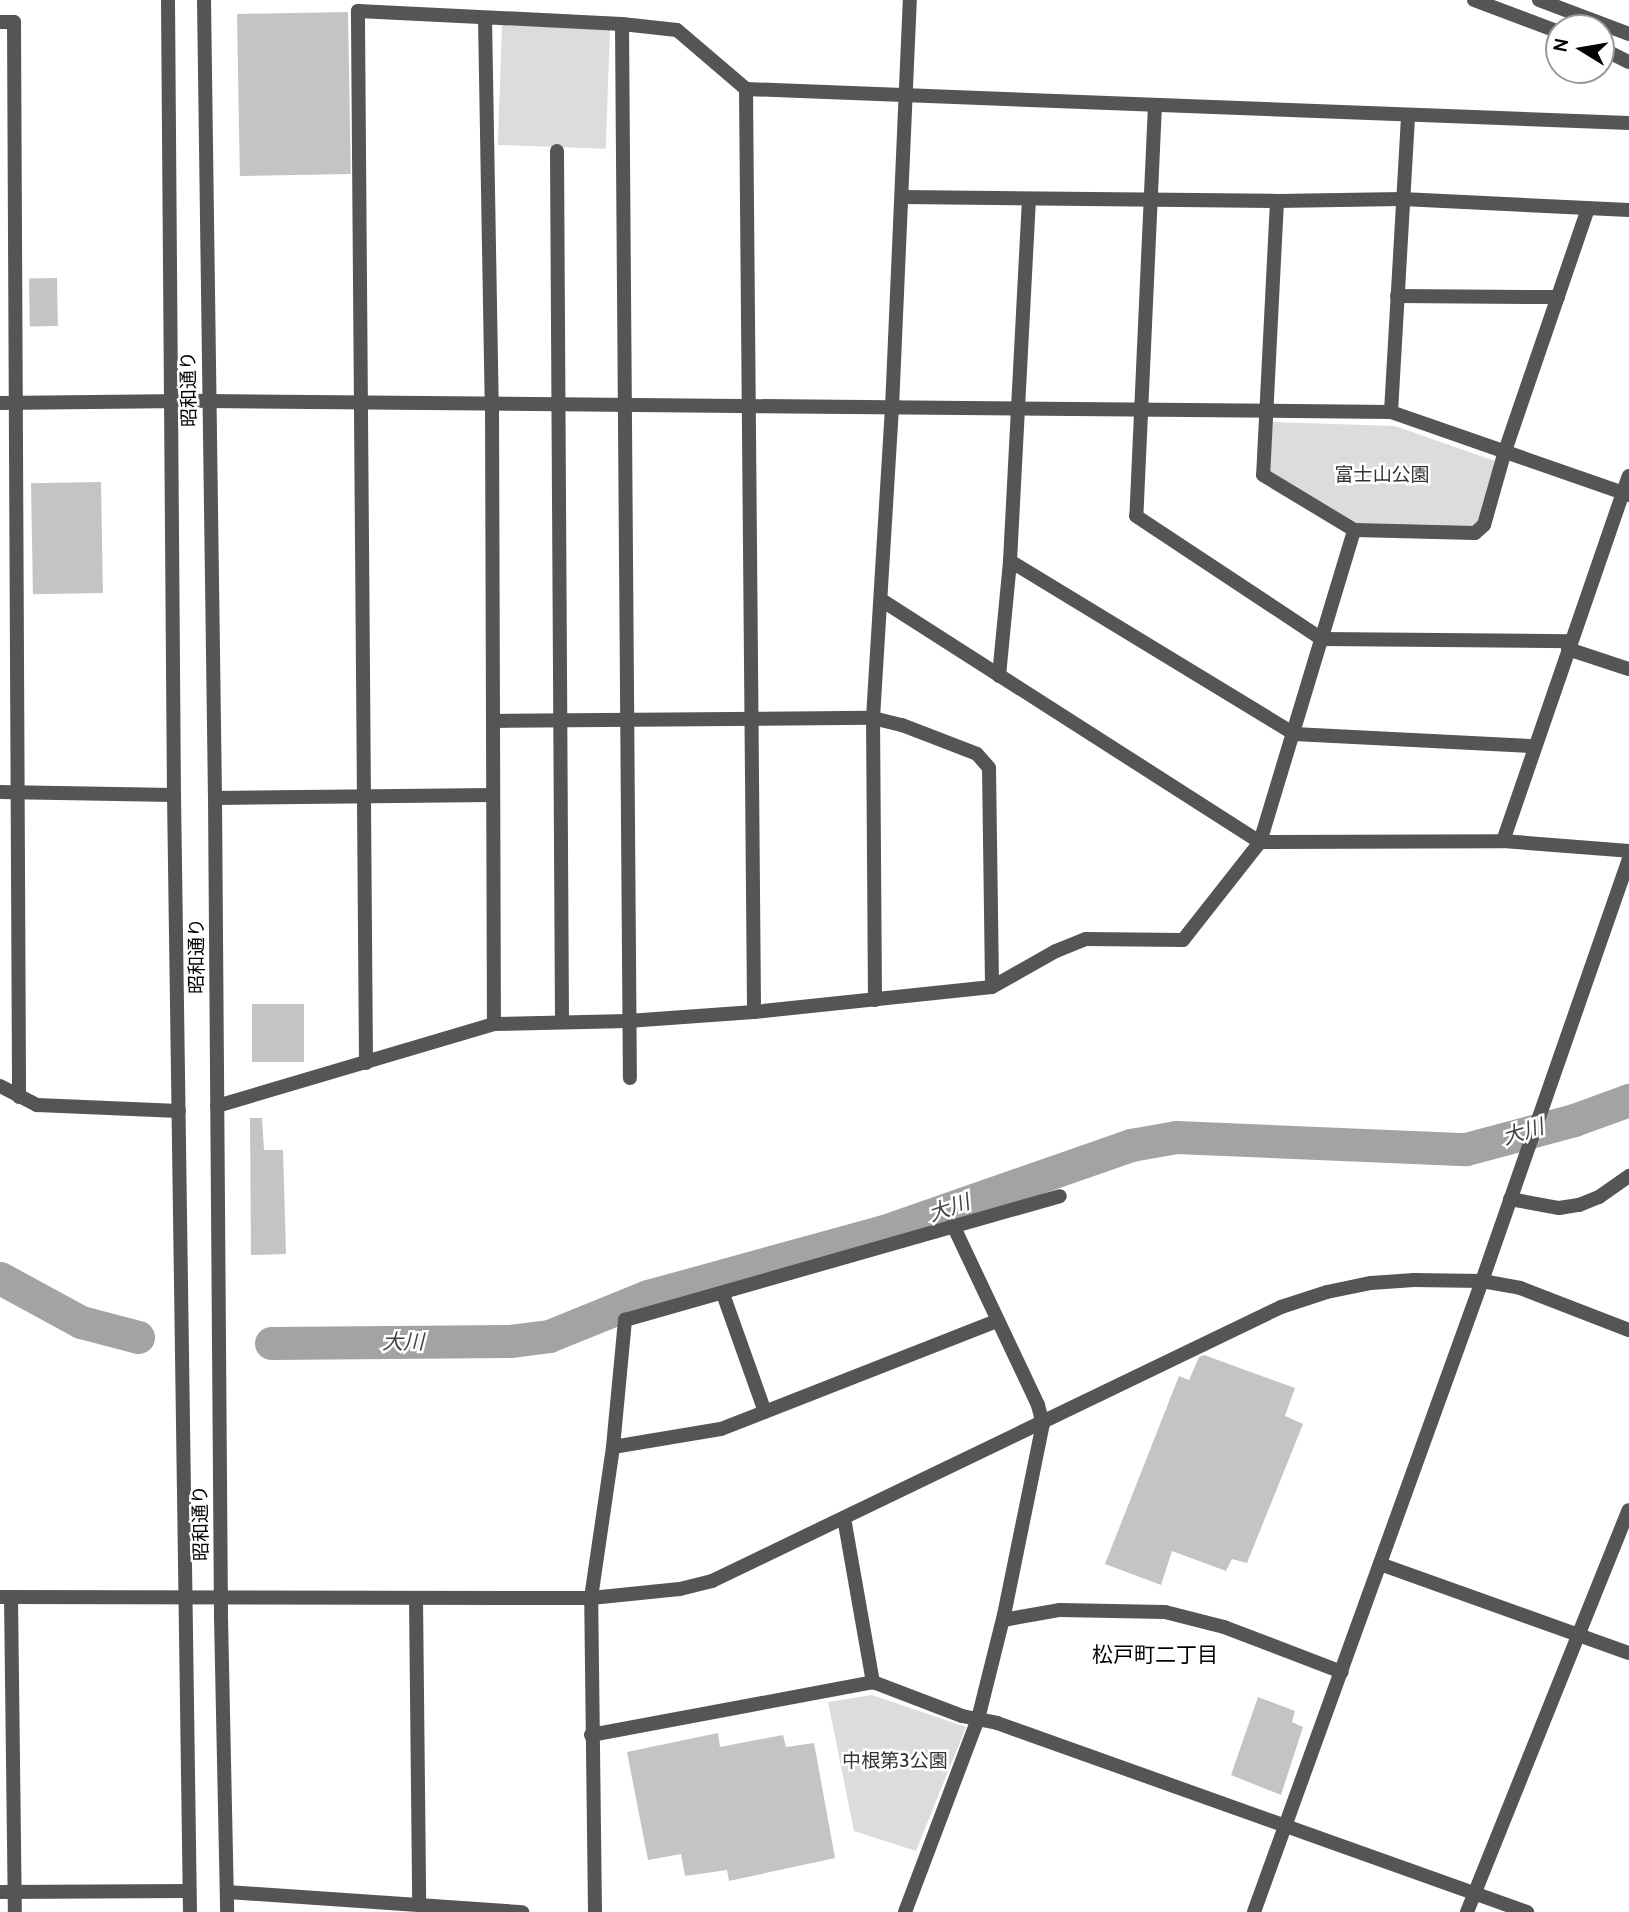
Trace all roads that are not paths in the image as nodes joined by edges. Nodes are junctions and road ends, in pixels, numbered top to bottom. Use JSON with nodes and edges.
{"nodes":[{"id":1,"x":168,"y":0,"type":"edge"},
{"id":2,"x":204,"y":0,"type":"edge"},
{"id":3,"x":910,"y":0,"type":"edge"},
{"id":4,"x":1474,"y":0,"type":"edge"},
{"id":5,"x":1539,"y":0,"type":"edge"},
{"id":6,"x":485,"y":18,"type":"junction"},
{"id":7,"x":0,"y":22,"type":"edge"},
{"id":8,"x":622,"y":24,"type":"junction"},
{"id":9,"x":1545,"y":27,"type":"edge"},
{"id":10,"x":1629,"y":34,"type":"edge"},
{"id":11,"x":746,"y":89,"type":"junction"},
{"id":12,"x":906,"y":96,"type":"junction"},
{"id":13,"x":1155,"y":105,"type":"junction"},
{"id":14,"x":1408,"y":115,"type":"junction"},
{"id":15,"x":1629,"y":123,"type":"edge"},
{"id":16,"x":557,"y":150,"type":"dead end"},
{"id":17,"x":902,"y":197,"type":"junction"},
{"id":18,"x":1151,"y":197,"type":"junction"},
{"id":19,"x":1402,"y":199,"type":"junction"},
{"id":20,"x":1029,"y":200,"type":"junction"},
{"id":21,"x":1277,"y":201,"type":"junction"},
{"id":22,"x":1588,"y":209,"type":"junction"},
{"id":23,"x":1629,"y":210,"type":"edge"},
{"id":24,"x":1397,"y":296,"type":"junction"},
{"id":25,"x":1558,"y":297,"type":"junction"},
{"id":26,"x":173,"y":401,"type":"junction"},
{"id":27,"x":208,"y":401,"type":"junction"},
{"id":28,"x":0,"y":403,"type":"edge"},
{"id":29,"x":18,"y":403,"type":"junction"},
{"id":30,"x":361,"y":403,"type":"junction"},
{"id":31,"x":492,"y":404,"type":"junction"},
{"id":32,"x":557,"y":405,"type":"junction"},
{"id":33,"x":623,"y":406,"type":"junction"},
{"id":34,"x":748,"y":406,"type":"junction"},
{"id":35,"x":892,"y":408,"type":"junction"},
{"id":36,"x":1141,"y":409,"type":"junction"},
{"id":37,"x":1018,"y":411,"type":"junction"},
{"id":38,"x":1264,"y":411,"type":"junction"},
{"id":39,"x":1391,"y":412,"type":"junction"},
{"id":40,"x":1505,"y":452,"type":"junction"},
{"id":41,"x":1629,"y":476,"type":"edge"},
{"id":42,"x":1626,"y":494,"type":"edge"},
{"id":43,"x":1354,"y":530,"type":"junction"},
{"id":44,"x":1010,"y":561,"type":"junction"},
{"id":45,"x":883,"y":601,"type":"junction"},
{"id":46,"x":1322,"y":639,"type":"junction"},
{"id":47,"x":1569,"y":645,"type":"junction"},
{"id":48,"x":1628,"y":666,"type":"edge"},
{"id":49,"x":999,"y":676,"type":"junction"},
{"id":50,"x":628,"y":718,"type":"junction"},
{"id":51,"x":750,"y":718,"type":"junction"},
{"id":52,"x":873,"y":718,"type":"junction"},
{"id":53,"x":559,"y":719,"type":"junction"},
{"id":54,"x":493,"y":721,"type":"junction"},
{"id":55,"x":1294,"y":734,"type":"junction"},
{"id":56,"x":1535,"y":746,"type":"junction"},
{"id":57,"x":0,"y":792,"type":"edge"},
{"id":58,"x":19,"y":793,"type":"junction"},
{"id":59,"x":363,"y":794,"type":"junction"},
{"id":60,"x":174,"y":795,"type":"junction"},
{"id":61,"x":493,"y":795,"type":"junction"},
{"id":62,"x":215,"y":797,"type":"junction"},
{"id":63,"x":1503,"y":841,"type":"junction"},
{"id":64,"x":1260,"y":842,"type":"junction"},
{"id":65,"x":1629,"y":851,"type":"edge"},
{"id":66,"x":1629,"y":858,"type":"edge"},
{"id":67,"x":992,"y":987,"type":"junction"},
{"id":68,"x":875,"y":1000,"type":"junction"},
{"id":69,"x":754,"y":1012,"type":"junction"},
{"id":70,"x":628,"y":1021,"type":"junction"},
{"id":71,"x":562,"y":1023,"type":"junction"},
{"id":72,"x":494,"y":1024,"type":"junction"},
{"id":73,"x":366,"y":1063,"type":"junction"},
{"id":74,"x":630,"y":1078,"type":"dead end"},
{"id":75,"x":0,"y":1086,"type":"edge"},
{"id":76,"x":19,"y":1097,"type":"junction"},
{"id":77,"x":216,"y":1106,"type":"junction"},
{"id":78,"x":179,"y":1111,"type":"junction"},
{"id":79,"x":1629,"y":1176,"type":"edge"},
{"id":80,"x":1060,"y":1196,"type":"dead end"},
{"id":81,"x":1510,"y":1199,"type":"junction"},
{"id":82,"x":953,"y":1224,"type":"junction"},
{"id":83,"x":1482,"y":1281,"type":"junction"},
{"id":84,"x":723,"y":1294,"type":"junction"},
{"id":85,"x":996,"y":1321,"type":"junction"},
{"id":86,"x":1629,"y":1330,"type":"edge"},
{"id":87,"x":765,"y":1412,"type":"junction"},
{"id":88,"x":1043,"y":1424,"type":"junction"},
{"id":89,"x":613,"y":1447,"type":"junction"},
{"id":90,"x":1629,"y":1510,"type":"edge"},
{"id":91,"x":844,"y":1518,"type":"junction"},
{"id":92,"x":1380,"y":1564,"type":"junction"},
{"id":93,"x":6,"y":1597,"type":"edge"},
{"id":94,"x":184,"y":1597,"type":"junction"},
{"id":95,"x":221,"y":1597,"type":"junction"},
{"id":96,"x":416,"y":1598,"type":"junction"},
{"id":97,"x":592,"y":1598,"type":"junction"},
{"id":98,"x":1003,"y":1619,"type":"junction"},
{"id":99,"x":1578,"y":1635,"type":"junction"},
{"id":100,"x":1629,"y":1653,"type":"edge"},
{"id":101,"x":1342,"y":1672,"type":"junction"},
{"id":102,"x":873,"y":1682,"type":"junction"},
{"id":103,"x":978,"y":1718,"type":"junction"},
{"id":104,"x":591,"y":1735,"type":"junction"},
{"id":105,"x":1286,"y":1826,"type":"junction"},
{"id":106,"x":189,"y":1891,"type":"junction"},
{"id":107,"x":7,"y":1892,"type":"edge"},
{"id":108,"x":227,"y":1892,"type":"junction"},
{"id":109,"x":1475,"y":1894,"type":"junction"},
{"id":110,"x":419,"y":1905,"type":"junction"},
{"id":111,"x":15,"y":1912,"type":"edge"},
{"id":112,"x":190,"y":1912,"type":"edge"},
{"id":113,"x":227,"y":1912,"type":"edge"},
{"id":114,"x":522,"y":1912,"type":"edge"},
{"id":115,"x":595,"y":1912,"type":"edge"},
{"id":116,"x":905,"y":1912,"type":"edge"},
{"id":117,"x":1254,"y":1912,"type":"edge"},
{"id":118,"x":1468,"y":1912,"type":"edge"},
{"id":119,"x":1527,"y":1912,"type":"edge"}],
"edges":[{"from":1,"to":26,"type":"street","name":"昭和通り"},
{"from":2,"to":27,"type":"street","name":"昭和通り"},
{"from":3,"to":12,"type":"street"},
{"from":4,"to":9,"type":"street"},
{"from":5,"to":10,"type":"street"},
{"from":6,"to":8,"type":"street"},
{"from":6,"to":30,"type":"street"},
{"from":6,"to":31,"type":"street"},
{"from":7,"to":29,"type":"street"},
{"from":8,"to":11,"type":"street"},
{"from":8,"to":33,"type":"street"},
{"from":11,"to":12,"type":"street"},
{"from":11,"to":34,"type":"street"},
{"from":12,"to":13,"type":"street"},
{"from":12,"to":17,"type":"street"},
{"from":13,"to":14,"type":"street"},
{"from":13,"to":18,"type":"street"},
{"from":14,"to":15,"type":"street"},
{"from":14,"to":19,"type":"street"},
{"from":16,"to":32,"type":"street"},
{"from":17,"to":20,"type":"street"},
{"from":17,"to":35,"type":"street"},
{"from":18,"to":20,"type":"street"},
{"from":18,"to":21,"type":"street"},
{"from":18,"to":36,"type":"street"},
{"from":19,"to":21,"type":"street"},
{"from":19,"to":22,"type":"street"},
{"from":19,"to":24,"type":"street"},
{"from":20,"to":37,"type":"street"},
{"from":21,"to":38,"type":"street"},
{"from":22,"to":23,"type":"street"},
{"from":22,"to":25,"type":"street"},
{"from":24,"to":25,"type":"street"},
{"from":24,"to":39,"type":"street"},
{"from":25,"to":40,"type":"street"},
{"from":26,"to":27,"type":"street"},
{"from":26,"to":29,"type":"street"},
{"from":26,"to":60,"type":"street","name":"昭和通り"},
{"from":27,"to":30,"type":"street"},
{"from":27,"to":62,"type":"street","name":"昭和通り"},
{"from":28,"to":29,"type":"street"},
{"from":29,"to":58,"type":"street"},
{"from":30,"to":31,"type":"street"},
{"from":30,"to":59,"type":"street"},
{"from":31,"to":32,"type":"street"},
{"from":31,"to":54,"type":"street"},
{"from":32,"to":33,"type":"street"},
{"from":32,"to":53,"type":"street"},
{"from":33,"to":34,"type":"street"},
{"from":33,"to":50,"type":"street"},
{"from":34,"to":35,"type":"street"},
{"from":34,"to":51,"type":"street"},
{"from":35,"to":37,"type":"street"},
{"from":35,"to":45,"type":"street"},
{"from":36,"to":37,"type":"street"},
{"from":36,"to":38,"type":"street"},
{"from":36,"to":46,"type":"street"},
{"from":37,"to":44,"type":"street"},
{"from":38,"to":39,"type":"street"},
{"from":38,"to":43,"type":"street"},
{"from":39,"to":40,"type":"street"},
{"from":40,"to":42,"type":"street"},
{"from":40,"to":43,"type":"street"},
{"from":41,"to":42,"type":"street"},
{"from":42,"to":47,"type":"street"},
{"from":43,"to":46,"type":"street"},
{"from":44,"to":49,"type":"street"},
{"from":44,"to":55,"type":"street"},
{"from":45,"to":49,"type":"street"},
{"from":45,"to":52,"type":"street"},
{"from":46,"to":47,"type":"street"},
{"from":46,"to":55,"type":"street"},
{"from":47,"to":48,"type":"street"},
{"from":47,"to":56,"type":"street"},
{"from":49,"to":64,"type":"street"},
{"from":50,"to":51,"type":"street"},
{"from":50,"to":53,"type":"street"},
{"from":50,"to":70,"type":"street"},
{"from":51,"to":52,"type":"street"},
{"from":51,"to":69,"type":"street"},
{"from":52,"to":67,"type":"street"},
{"from":52,"to":68,"type":"street"},
{"from":53,"to":54,"type":"street"},
{"from":53,"to":71,"type":"street"},
{"from":54,"to":61,"type":"street"},
{"from":55,"to":56,"type":"street"},
{"from":55,"to":64,"type":"street"},
{"from":56,"to":63,"type":"street"},
{"from":57,"to":58,"type":"street"},
{"from":58,"to":60,"type":"street"},
{"from":58,"to":76,"type":"street"},
{"from":59,"to":61,"type":"street"},
{"from":59,"to":62,"type":"street"},
{"from":59,"to":73,"type":"street"},
{"from":60,"to":78,"type":"street","name":"昭和通り"},
{"from":61,"to":72,"type":"street"},
{"from":62,"to":77,"type":"street","name":"昭和通り"},
{"from":63,"to":64,"type":"street"},
{"from":63,"to":65,"type":"street"},
{"from":64,"to":67,"type":"street"},
{"from":66,"to":81,"type":"street"},
{"from":67,"to":68,"type":"street"},
{"from":68,"to":69,"type":"street"},
{"from":69,"to":70,"type":"street"},
{"from":70,"to":71,"type":"street"},
{"from":70,"to":74,"type":"street"},
{"from":71,"to":72,"type":"street"},
{"from":72,"to":73,"type":"street"},
{"from":73,"to":77,"type":"street"},
{"from":75,"to":76,"type":"street"},
{"from":76,"to":78,"type":"street"},
{"from":77,"to":95,"type":"street","name":"昭和通り"},
{"from":78,"to":94,"type":"street","name":"昭和通り"},
{"from":79,"to":81,"type":"street"},
{"from":80,"to":82,"type":"street"},
{"from":81,"to":83,"type":"street"},
{"from":82,"to":84,"type":"street"},
{"from":82,"to":85,"type":"street"},
{"from":83,"to":86,"type":"street"},
{"from":83,"to":88,"type":"street"},
{"from":83,"to":92,"type":"street"},
{"from":84,"to":87,"type":"street"},
{"from":84,"to":89,"type":"street"},
{"from":85,"to":87,"type":"street"},
{"from":85,"to":88,"type":"street"},
{"from":87,"to":89,"type":"street"},
{"from":88,"to":91,"type":"street"},
{"from":88,"to":98,"type":"street"},
{"from":89,"to":97,"type":"street"},
{"from":90,"to":99,"type":"street"},
{"from":91,"to":97,"type":"street"},
{"from":91,"to":102,"type":"street"},
{"from":92,"to":99,"type":"street"},
{"from":92,"to":101,"type":"street"},
{"from":93,"to":94,"type":"street"},
{"from":93,"to":107,"type":"street"},
{"from":94,"to":95,"type":"street"},
{"from":94,"to":106,"type":"street","name":"昭和通り"},
{"from":95,"to":96,"type":"street"},
{"from":95,"to":108,"type":"street","name":"昭和通り"},
{"from":96,"to":97,"type":"street"},
{"from":96,"to":110,"type":"street"},
{"from":97,"to":104,"type":"street"},
{"from":98,"to":101,"type":"street"},
{"from":98,"to":103,"type":"street"},
{"from":99,"to":100,"type":"street"},
{"from":99,"to":109,"type":"street"},
{"from":101,"to":105,"type":"street"},
{"from":102,"to":103,"type":"street"},
{"from":102,"to":104,"type":"street"},
{"from":103,"to":105,"type":"street"},
{"from":103,"to":116,"type":"street"},
{"from":104,"to":115,"type":"street"},
{"from":105,"to":109,"type":"street"},
{"from":105,"to":117,"type":"street"},
{"from":106,"to":107,"type":"street"},
{"from":106,"to":112,"type":"street","name":"昭和通り"},
{"from":107,"to":111,"type":"street"},
{"from":108,"to":110,"type":"street"},
{"from":108,"to":113,"type":"street","name":"昭和通り"},
{"from":109,"to":118,"type":"street"},
{"from":109,"to":119,"type":"street"},
{"from":110,"to":114,"type":"street"}]}
